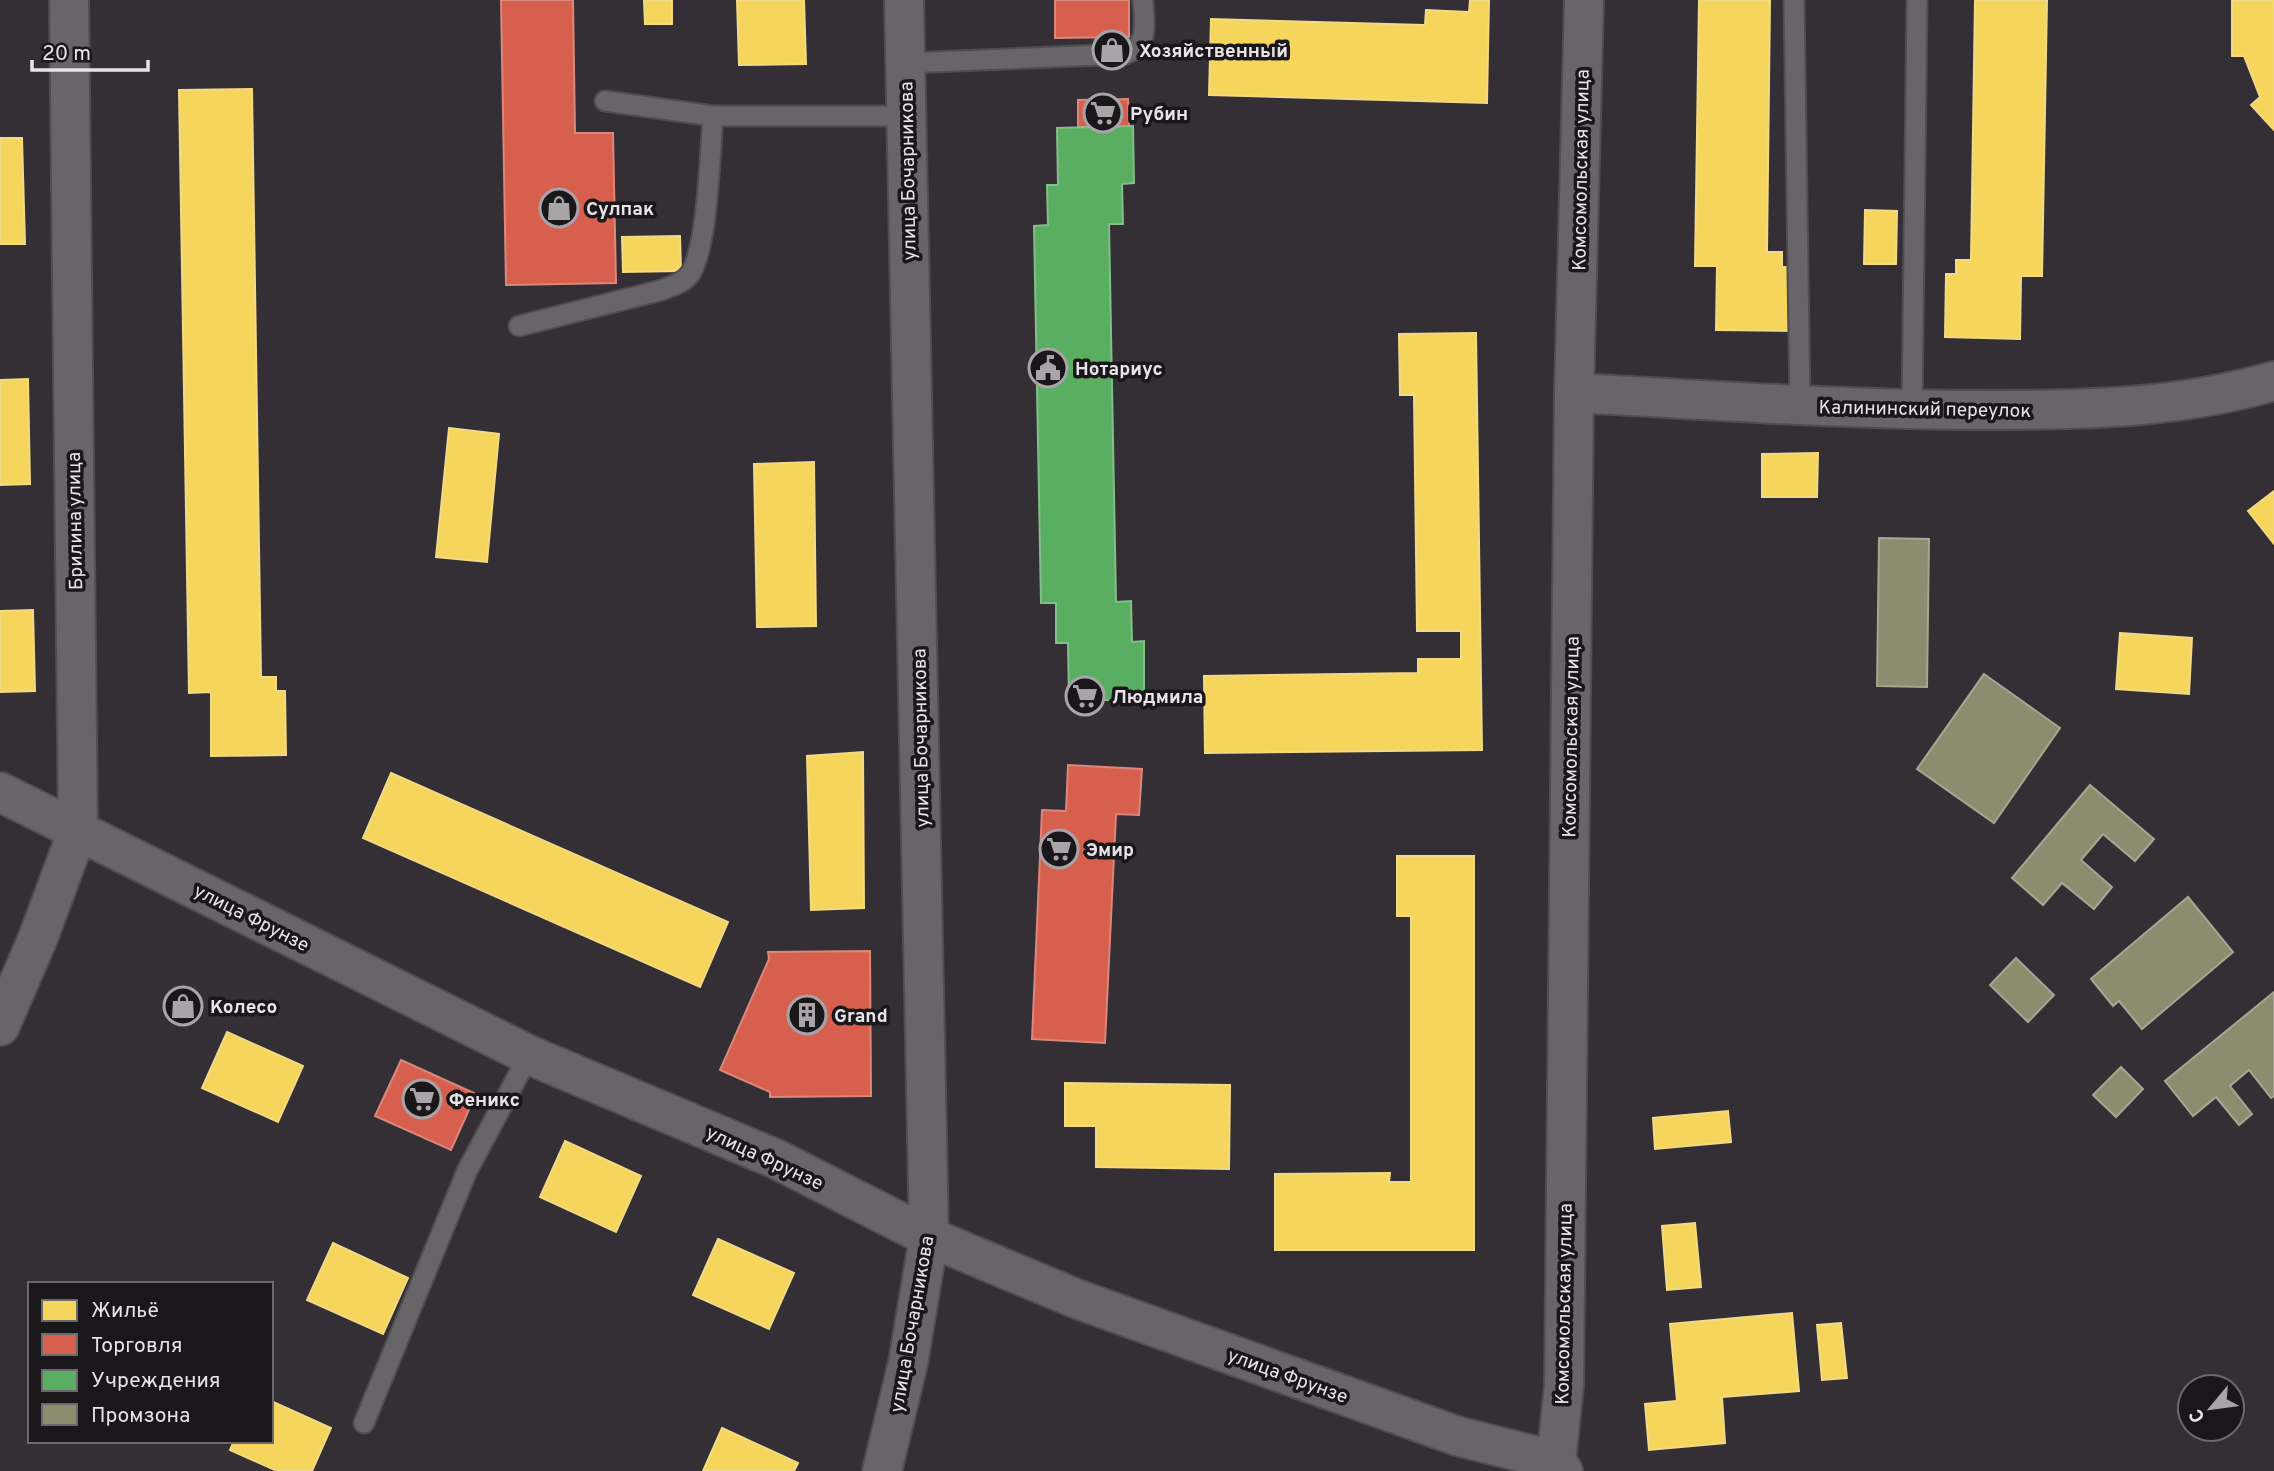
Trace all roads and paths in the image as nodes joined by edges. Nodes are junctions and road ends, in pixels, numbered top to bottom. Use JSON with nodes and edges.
{"nodes":[{"id":1,"x":69,"y":0,"type":"edge"},
{"id":2,"x":904,"y":0,"type":"edge"},
{"id":3,"x":1143,"y":0,"type":"edge"},
{"id":4,"x":1584,"y":0,"type":"edge"},
{"id":5,"x":1794,"y":0,"type":"edge"},
{"id":6,"x":1917,"y":0,"type":"edge"},
{"id":7,"x":905,"y":63,"type":"junction"},
{"id":8,"x":605,"y":102,"type":"dead end"},
{"id":9,"x":713,"y":116,"type":"junction"},
{"id":10,"x":905,"y":116,"type":"junction"},
{"id":11,"x":519,"y":326,"type":"dead end"},
{"id":12,"x":2274,"y":381,"type":"edge"},
{"id":13,"x":1574,"y":393,"type":"junction"},
{"id":14,"x":1800,"y":405,"type":"junction"},
{"id":15,"x":1912,"y":410,"type":"junction"},
{"id":16,"x":0,"y":792,"type":"edge"},
{"id":17,"x":78,"y":830,"type":"junction"},
{"id":18,"x":0,"y":1026,"type":"edge"},
{"id":19,"x":529,"y":1055,"type":"junction"},
{"id":20,"x":929,"y":1237,"type":"junction"},
{"id":21,"x":364,"y":1423,"type":"dead end"},
{"id":22,"x":1559,"y":1466,"type":"edge"},
{"id":23,"x":882,"y":1471,"type":"edge"}],
"edges":[{"from":1,"to":17,"type":"street","name":"Брилина улица"},
{"from":2,"to":7,"type":"street","name":"улица Бочарникова"},
{"from":3,"to":7,"type":"lane"},
{"from":4,"to":13,"type":"street","name":"Комсомольская улица"},
{"from":5,"to":14,"type":"lane"},
{"from":6,"to":15,"type":"lane"},
{"from":7,"to":10,"type":"street","name":"улица Бочарникова"},
{"from":8,"to":9,"type":"lane"},
{"from":9,"to":10,"type":"lane"},
{"from":9,"to":11,"type":"lane"},
{"from":10,"to":20,"type":"street","name":"улица Бочарникова"},
{"from":12,"to":15,"type":"street","name":"Калининский переулок"},
{"from":13,"to":14,"type":"street","name":"Калининский переулок"},
{"from":13,"to":22,"type":"street","name":"Комсомольская улица"},
{"from":14,"to":15,"type":"street","name":"Калининский переулок"},
{"from":16,"to":17,"type":"street","name":"улица Фрунзе"},
{"from":17,"to":18,"type":"street","name":"Брилина улица"},
{"from":17,"to":19,"type":"street","name":"улица Фрунзе"},
{"from":19,"to":20,"type":"street","name":"улица Фрунзе"},
{"from":19,"to":21,"type":"lane"},
{"from":20,"to":22,"type":"street","name":"улица Фрунзе"},
{"from":20,"to":23,"type":"street","name":"улица Бочарникова"}]}
